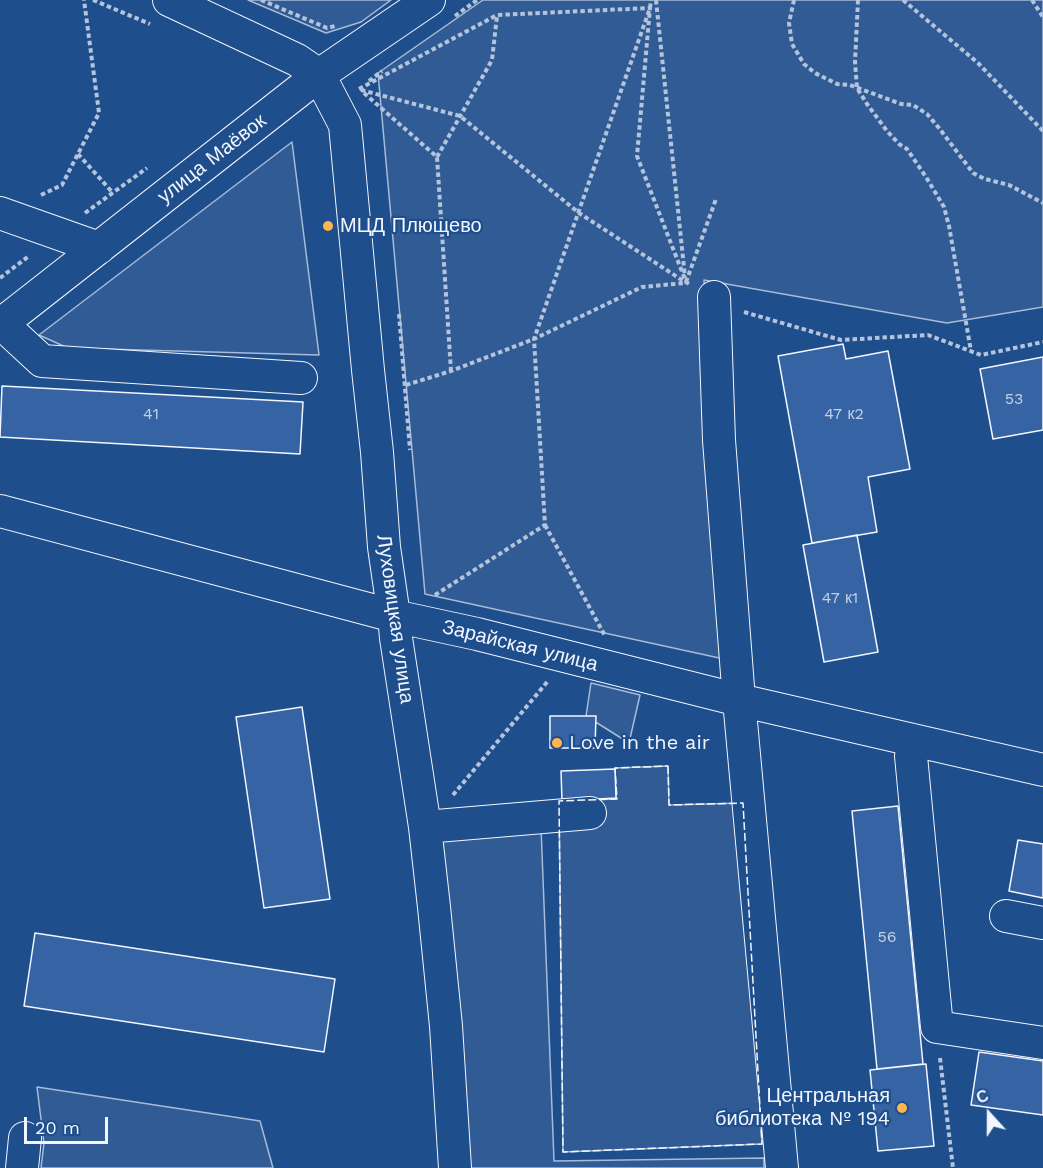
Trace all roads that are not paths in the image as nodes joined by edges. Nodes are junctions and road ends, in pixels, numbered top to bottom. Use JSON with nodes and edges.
{"nodes":[{"id":1,"x":169,"y":0,"type":"edge"},
{"id":2,"x":429,"y":0,"type":"edge"},
{"id":3,"x":319,"y":75,"type":"junction"},
{"id":4,"x":1,"y":213,"type":"edge"},
{"id":5,"x":99,"y":248,"type":"junction"},
{"id":6,"x":714,"y":297,"type":"road end"},
{"id":7,"x":1,"y":325,"type":"edge"},
{"id":8,"x":301,"y":378,"type":"dead end"},
{"id":9,"x":0,"y":511,"type":"edge"},
{"id":10,"x":394,"y":616,"type":"junction"},
{"id":11,"x":739,"y":700,"type":"junction"},
{"id":12,"x":913,"y":740,"type":"junction"},
{"id":13,"x":1043,"y":770,"type":"edge"},
{"id":14,"x":590,"y":813,"type":"dead end"},
{"id":15,"x":425,"y":827,"type":"junction"},
{"id":16,"x":1006,"y":916,"type":"dead end"},
{"id":17,"x":1043,"y":923,"type":"edge"},
{"id":18,"x":1043,"y":1043,"type":"edge"},
{"id":19,"x":455,"y":1168,"type":"edge"},
{"id":20,"x":782,"y":1168,"type":"edge"}],
"edges":[{"from":1,"to":3,"type":"street"},
{"from":2,"to":3,"type":"street","name":"улица Маёвок"},
{"from":3,"to":5,"type":"street","name":"улица Маёвок"},
{"from":3,"to":10,"type":"street","name":"Луховицкая улица"},
{"from":4,"to":5,"type":"street"},
{"from":5,"to":7,"type":"street","name":"улица Маёвок"},
{"from":6,"to":11,"type":"street"},
{"from":7,"to":8,"type":"street"},
{"from":9,"to":10,"type":"street","name":"Зарайская улица"},
{"from":10,"to":11,"type":"street","name":"Зарайская улица"},
{"from":10,"to":15,"type":"street","name":"Луховицкая улица"},
{"from":11,"to":12,"type":"street","name":"Зарайская улица"},
{"from":11,"to":20,"type":"street"},
{"from":12,"to":13,"type":"street","name":"Зарайская улица"},
{"from":12,"to":18,"type":"street"},
{"from":14,"to":15,"type":"street"},
{"from":15,"to":19,"type":"street","name":"Луховицкая улица"},
{"from":16,"to":17,"type":"street"}]}
